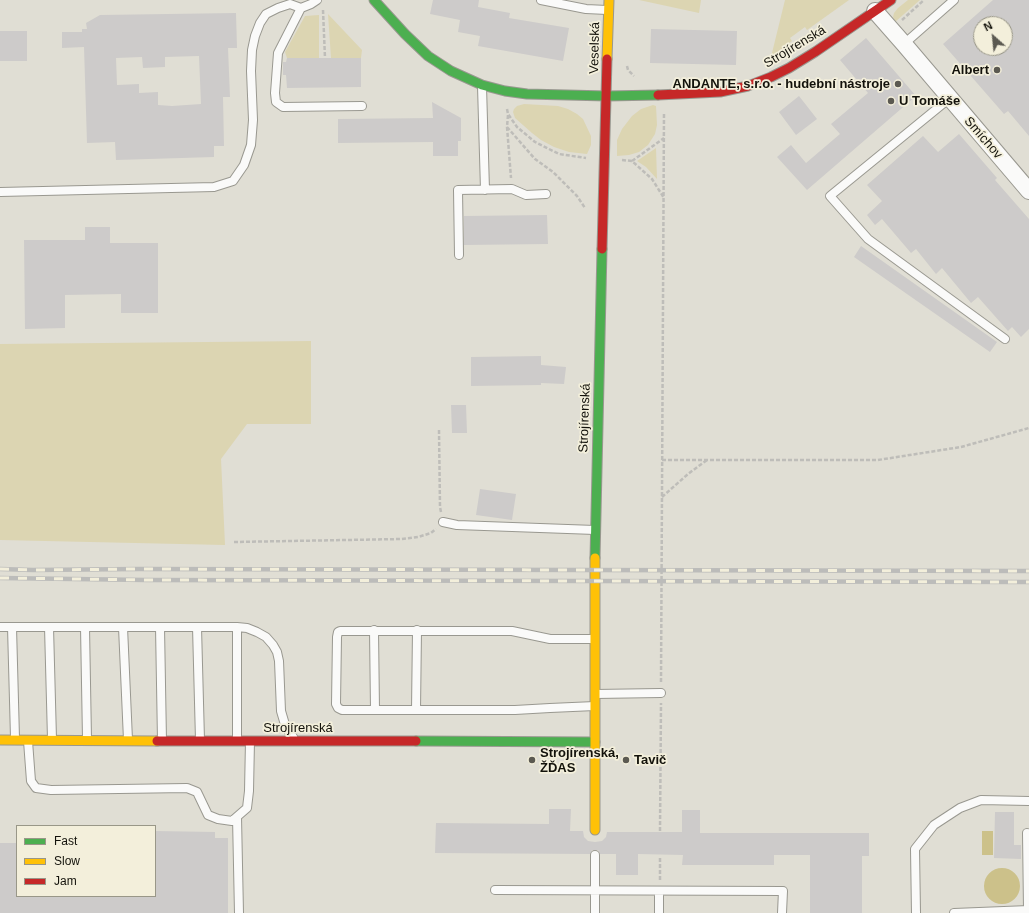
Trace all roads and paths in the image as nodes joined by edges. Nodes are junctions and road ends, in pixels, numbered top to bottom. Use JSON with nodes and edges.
{"nodes":[{"id":1,"x":374,"y":0,"type":"edge"},
{"id":2,"x":541,"y":0,"type":"edge"},
{"id":3,"x":609,"y":0,"type":"edge"},
{"id":4,"x":891,"y":0,"type":"edge"},
{"id":5,"x":924,"y":0,"type":"edge"},
{"id":6,"x":954,"y":0,"type":"edge"},
{"id":7,"x":319,"y":3,"type":"edge"},
{"id":8,"x":301,"y":8,"type":"junction"},
{"id":9,"x":609,"y":10,"type":"junction"},
{"id":10,"x":875,"y":11,"type":"junction"},
{"id":11,"x":891,"y":30,"type":"junction"},
{"id":12,"x":904,"y":44,"type":"junction"},
{"id":13,"x":325,"y":58,"type":"dead end"},
{"id":14,"x":625,"y":60,"type":"dead end"},
{"id":15,"x":636,"y":77,"type":"dead end"},
{"id":16,"x":482,"y":85,"type":"junction"},
{"id":17,"x":664,"y":95,"type":"junction"},
{"id":18,"x":607,"y":96,"type":"junction"},
{"id":19,"x":950,"y":98,"type":"junction"},
{"id":20,"x":362,"y":106,"type":"dead end"},
{"id":21,"x":507,"y":127,"type":"junction"},
{"id":22,"x":664,"y":138,"type":"junction"},
{"id":23,"x":593,"y":159,"type":"dead end"},
{"id":24,"x":1026,"y":182,"type":"edge"},
{"id":25,"x":485,"y":190,"type":"junction"},
{"id":26,"x":512,"y":190,"type":"junction"},
{"id":27,"x":0,"y":192,"type":"edge"},
{"id":28,"x":546,"y":194,"type":"dead end"},
{"id":29,"x":664,"y":198,"type":"junction"},
{"id":30,"x":587,"y":211,"type":"dead end"},
{"id":31,"x":458,"y":255,"type":"dead end"},
{"id":32,"x":1005,"y":340,"type":"dead end"},
{"id":33,"x":1029,"y":428,"type":"edge"},
{"id":34,"x":438,"y":430,"type":"dead end"},
{"id":35,"x":662,"y":460,"type":"junction"},
{"id":36,"x":707,"y":460,"type":"junction"},
{"id":37,"x":662,"y":497,"type":"junction"},
{"id":38,"x":443,"y":522,"type":"junction"},
{"id":39,"x":596,"y":530,"type":"junction"},
{"id":40,"x":234,"y":542,"type":"dead end"},
{"id":41,"x":0,"y":627,"type":"edge"},
{"id":42,"x":12,"y":627,"type":"junction"},
{"id":43,"x":49,"y":627,"type":"junction"},
{"id":44,"x":86,"y":627,"type":"junction"},
{"id":45,"x":123,"y":627,"type":"junction"},
{"id":46,"x":160,"y":627,"type":"junction"},
{"id":47,"x":197,"y":627,"type":"junction"},
{"id":48,"x":237,"y":627,"type":"junction"},
{"id":49,"x":374,"y":630,"type":"junction"},
{"id":50,"x":417,"y":630,"type":"junction"},
{"id":51,"x":595,"y":639,"type":"junction"},
{"id":52,"x":661,"y":693,"type":"junction"},
{"id":53,"x":595,"y":694,"type":"junction"},
{"id":54,"x":595,"y":706,"type":"junction"},
{"id":55,"x":375,"y":710,"type":"junction"},
{"id":56,"x":416,"y":710,"type":"junction"},
{"id":57,"x":0,"y":740,"type":"edge"},
{"id":58,"x":15,"y":740,"type":"junction"},
{"id":59,"x":28,"y":740,"type":"junction"},
{"id":60,"x":52,"y":740,"type":"junction"},
{"id":61,"x":88,"y":740,"type":"junction"},
{"id":62,"x":128,"y":740,"type":"junction"},
{"id":63,"x":162,"y":740,"type":"junction"},
{"id":64,"x":200,"y":740,"type":"junction"},
{"id":65,"x":237,"y":741,"type":"junction"},
{"id":66,"x":250,"y":741,"type":"junction"},
{"id":67,"x":298,"y":741,"type":"junction"},
{"id":68,"x":595,"y":742,"type":"junction"},
{"id":69,"x":1029,"y":801,"type":"edge"},
{"id":70,"x":237,"y":817,"type":"junction"},
{"id":71,"x":595,"y":830,"type":"dead end"},
{"id":72,"x":660,"y":831,"type":"dead end"},
{"id":73,"x":1027,"y":833,"type":"dead end"},
{"id":74,"x":595,"y":855,"type":"dead end"},
{"id":75,"x":660,"y":856,"type":"dead end"},
{"id":76,"x":495,"y":890,"type":"dead end"},
{"id":77,"x":595,"y":890,"type":"junction"},
{"id":78,"x":659,"y":891,"type":"junction"},
{"id":79,"x":1028,"y":910,"type":"edge"},
{"id":80,"x":239,"y":913,"type":"edge"},
{"id":81,"x":595,"y":913,"type":"edge"},
{"id":82,"x":659,"y":913,"type":"edge"},
{"id":83,"x":782,"y":913,"type":"edge"},
{"id":84,"x":916,"y":913,"type":"edge"},
{"id":85,"x":954,"y":913,"type":"edge"}],
"edges":[{"from":1,"to":16,"type":"street","name":"Strojírenská"},
{"from":2,"to":9,"type":"lane"},
{"from":3,"to":9,"type":"street","name":"Veselská"},
{"from":4,"to":10,"type":"street","name":"Strojírenská"},
{"from":5,"to":11,"type":"path"},
{"from":6,"to":12,"type":"lane"},
{"from":7,"to":8,"type":"lane"},
{"from":7,"to":13,"type":"path"},
{"from":8,"to":20,"type":"lane"},
{"from":8,"to":27,"type":"lane"},
{"from":9,"to":18,"type":"street","name":"Veselská"},
{"from":10,"to":11,"type":"street","name":"Smíchov"},
{"from":10,"to":17,"type":"street","name":"Strojírenská"},
{"from":11,"to":12,"type":"street","name":"Smíchov"},
{"from":12,"to":19,"type":"street","name":"Smíchov"},
{"from":14,"to":15,"type":"path"},
{"from":16,"to":18,"type":"street","name":"Strojírenská"},
{"from":16,"to":25,"type":"lane"},
{"from":17,"to":18,"type":"street","name":"Strojírenská"},
{"from":17,"to":22,"type":"path"},
{"from":18,"to":39,"type":"street","name":"Strojírenská"},
{"from":19,"to":24,"type":"street","name":"Smíchov"},
{"from":19,"to":32,"type":"lane"},
{"from":21,"to":23,"type":"path"},
{"from":21,"to":26,"type":"path"},
{"from":21,"to":30,"type":"path"},
{"from":22,"to":29,"type":"path"},
{"from":22,"to":29,"type":"path"},
{"from":25,"to":26,"type":"lane"},
{"from":25,"to":31,"type":"lane"},
{"from":26,"to":28,"type":"lane"},
{"from":29,"to":35,"type":"path"},
{"from":33,"to":36,"type":"path"},
{"from":34,"to":38,"type":"path"},
{"from":35,"to":36,"type":"path"},
{"from":35,"to":37,"type":"path"},
{"from":36,"to":37,"type":"path"},
{"from":37,"to":52,"type":"path"},
{"from":38,"to":39,"type":"lane"},
{"from":38,"to":40,"type":"path"},
{"from":39,"to":51,"type":"street","name":"Strojírenská"},
{"from":41,"to":42,"type":"lane"},
{"from":42,"to":43,"type":"lane"},
{"from":42,"to":58,"type":"lane"},
{"from":43,"to":44,"type":"lane"},
{"from":43,"to":60,"type":"lane"},
{"from":44,"to":45,"type":"lane"},
{"from":44,"to":61,"type":"lane"},
{"from":45,"to":46,"type":"lane"},
{"from":45,"to":62,"type":"lane"},
{"from":46,"to":47,"type":"lane"},
{"from":46,"to":63,"type":"lane"},
{"from":47,"to":48,"type":"lane"},
{"from":47,"to":64,"type":"lane"},
{"from":48,"to":65,"type":"lane"},
{"from":48,"to":67,"type":"lane"},
{"from":49,"to":50,"type":"lane"},
{"from":49,"to":55,"type":"lane"},
{"from":49,"to":55,"type":"lane"},
{"from":50,"to":51,"type":"lane"},
{"from":50,"to":56,"type":"lane"},
{"from":51,"to":53,"type":"street","name":"Strojírenská"},
{"from":52,"to":53,"type":"lane"},
{"from":52,"to":72,"type":"path"},
{"from":53,"to":54,"type":"street","name":"Strojírenská"},
{"from":54,"to":56,"type":"lane"},
{"from":54,"to":68,"type":"street","name":"Strojírenská"},
{"from":55,"to":56,"type":"lane"},
{"from":57,"to":58,"type":"street","name":"Strojírenská"},
{"from":58,"to":59,"type":"street","name":"Strojírenská"},
{"from":59,"to":60,"type":"street","name":"Strojírenská"},
{"from":59,"to":70,"type":"lane"},
{"from":60,"to":61,"type":"street","name":"Strojírenská"},
{"from":61,"to":62,"type":"street","name":"Strojírenská"},
{"from":62,"to":63,"type":"street","name":"Strojírenská"},
{"from":63,"to":64,"type":"street","name":"Strojírenská"},
{"from":64,"to":65,"type":"street","name":"Strojírenská"},
{"from":65,"to":66,"type":"street","name":"Strojírenská"},
{"from":66,"to":67,"type":"street","name":"Strojírenská"},
{"from":66,"to":70,"type":"lane"},
{"from":67,"to":68,"type":"street","name":"Strojírenská"},
{"from":68,"to":71,"type":"street","name":"Strojírenská"},
{"from":69,"to":84,"type":"lane"},
{"from":70,"to":80,"type":"lane"},
{"from":73,"to":79,"type":"lane"},
{"from":74,"to":77,"type":"lane"},
{"from":75,"to":78,"type":"path"},
{"from":76,"to":77,"type":"lane"},
{"from":77,"to":78,"type":"lane"},
{"from":77,"to":81,"type":"lane"},
{"from":78,"to":82,"type":"lane"},
{"from":78,"to":83,"type":"lane"},
{"from":79,"to":85,"type":"lane"}]}
